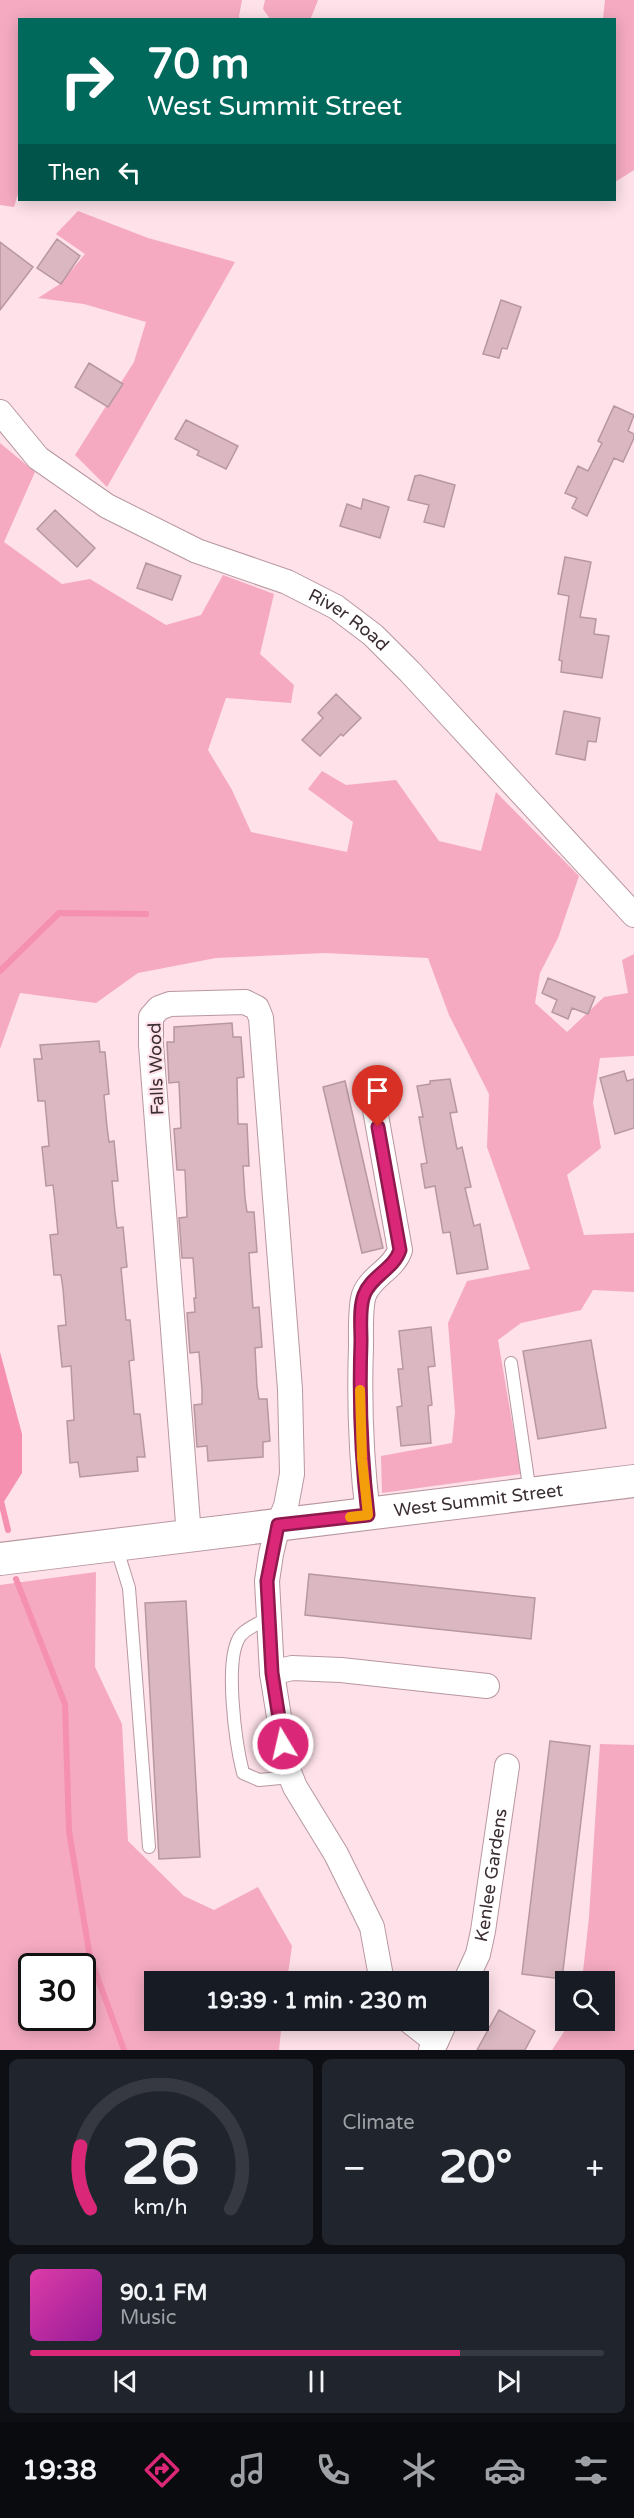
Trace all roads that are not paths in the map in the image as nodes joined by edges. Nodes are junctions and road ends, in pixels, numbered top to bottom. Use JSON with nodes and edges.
{"nodes":[{"id":1,"x":0,"y":412,"type":"edge"},
{"id":2,"x":634,"y":915,"type":"edge"},
{"id":3,"x":375,"y":1104,"type":"dead end"},
{"id":4,"x":511,"y":1363,"type":"dead end"},
{"id":5,"x":634,"y":1481,"type":"edge"},
{"id":6,"x":530,"y":1493,"type":"junction"},
{"id":7,"x":368,"y":1515,"type":"junction"},
{"id":8,"x":278,"y":1525,"type":"junction"},
{"id":9,"x":189,"y":1536,"type":"junction"},
{"id":10,"x":116,"y":1546,"type":"junction"},
{"id":11,"x":0,"y":1560,"type":"edge"},
{"id":12,"x":269,"y":1618,"type":"junction"},
{"id":13,"x":272,"y":1673,"type":"junction"},
{"id":14,"x":487,"y":1686,"type":"dead end"},
{"id":15,"x":507,"y":1766,"type":"dead end"},
{"id":16,"x":291,"y":1777,"type":"junction"},
{"id":17,"x":149,"y":1846,"type":"dead end"},
{"id":18,"x":380,"y":1971,"type":"edge"},
{"id":19,"x":470,"y":1971,"type":"edge"}],
"edges":[{"from":1,"to":2,"type":"street","name":"River Road"},
{"from":3,"to":7,"type":"street"},
{"from":4,"to":6,"type":"lane"},
{"from":5,"to":6,"type":"street","name":"West Summit Street"},
{"from":6,"to":7,"type":"street","name":"West Summit Street"},
{"from":7,"to":8,"type":"street","name":"West Summit Street"},
{"from":8,"to":9,"type":"street","name":"West Summit Street"},
{"from":8,"to":9,"type":"street","name":"Falls Wood"},
{"from":8,"to":12,"type":"street"},
{"from":9,"to":10,"type":"street","name":"West Summit Street"},
{"from":10,"to":11,"type":"street","name":"West Summit Street"},
{"from":10,"to":17,"type":"lane"},
{"from":12,"to":13,"type":"street"},
{"from":12,"to":16,"type":"lane"},
{"from":13,"to":14,"type":"street"},
{"from":13,"to":16,"type":"street"},
{"from":15,"to":19,"type":"street","name":"Kenlee Gardens"},
{"from":16,"to":18,"type":"street"}]}
